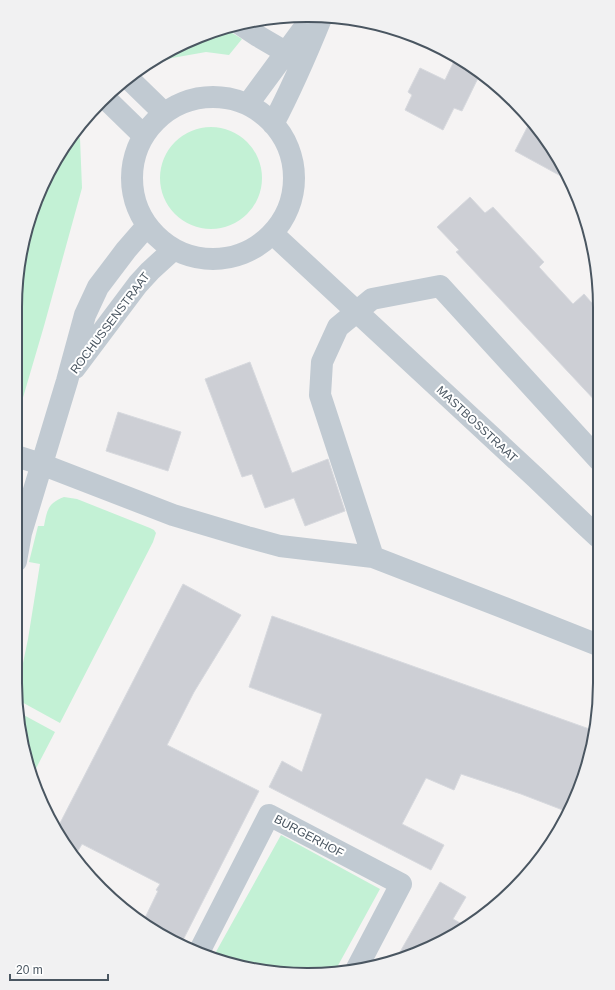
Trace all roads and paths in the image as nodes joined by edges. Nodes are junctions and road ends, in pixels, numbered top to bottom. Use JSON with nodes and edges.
{"nodes":[{"id":1,"x":310,"y":22,"type":"edge"},
{"id":2,"x":318,"y":23,"type":"edge"},
{"id":3,"x":249,"y":30,"type":"edge"},
{"id":4,"x":295,"y":58,"type":"junction"},
{"id":5,"x":132,"y":82,"type":"edge"},
{"id":6,"x":110,"y":102,"type":"edge"},
{"id":7,"x":248,"y":104,"type":"junction"},
{"id":8,"x":164,"y":113,"type":"junction"},
{"id":9,"x":273,"y":124,"type":"junction"},
{"id":10,"x":144,"y":135,"type":"junction"},
{"id":11,"x":146,"y":227,"type":"junction"},
{"id":12,"x":273,"y":234,"type":"junction"},
{"id":13,"x":173,"y":250,"type":"junction"},
{"id":14,"x":356,"y":311,"type":"junction"},
{"id":15,"x":66,"y":381,"type":"junction"},
{"id":16,"x":593,"y":453,"type":"edge"},
{"id":17,"x":22,"y":458,"type":"edge"},
{"id":18,"x":41,"y":464,"type":"junction"},
{"id":19,"x":22,"y":530,"type":"edge"},
{"id":20,"x":593,"y":532,"type":"edge"},
{"id":21,"x":373,"y":557,"type":"junction"},
{"id":22,"x":593,"y":643,"type":"edge"},
{"id":23,"x":201,"y":947,"type":"edge"},
{"id":24,"x":359,"y":964,"type":"edge"}],
"edges":[{"from":1,"to":4,"type":"street"},
{"from":2,"to":4,"type":"street"},
{"from":3,"to":4,"type":"street"},
{"from":4,"to":7,"type":"street"},
{"from":4,"to":9,"type":"street"},
{"from":5,"to":8,"type":"street"},
{"from":6,"to":10,"type":"street"},
{"from":7,"to":8,"type":"street"},
{"from":7,"to":9,"type":"street"},
{"from":8,"to":10,"type":"street"},
{"from":9,"to":12,"type":"street"},
{"from":10,"to":11,"type":"street"},
{"from":11,"to":13,"type":"street"},
{"from":11,"to":15,"type":"street","name":"ROCHUSSENSTRAAT"},
{"from":12,"to":13,"type":"street"},
{"from":12,"to":14,"type":"street","name":"MASTBOSSTRAAT"},
{"from":13,"to":15,"type":"street","name":"ROCHUSSENSTRAAT"},
{"from":14,"to":16,"type":"street"},
{"from":14,"to":20,"type":"street","name":"MASTBOSSTRAAT"},
{"from":14,"to":21,"type":"street"},
{"from":15,"to":18,"type":"street","name":"ROCHUSSENSTRAAT"},
{"from":17,"to":18,"type":"street"},
{"from":18,"to":19,"type":"street","name":"ROCHUSSENSTRAAT"},
{"from":18,"to":21,"type":"street"},
{"from":21,"to":22,"type":"street"},
{"from":23,"to":24,"type":"street","name":"BURGERHOF"}]}
